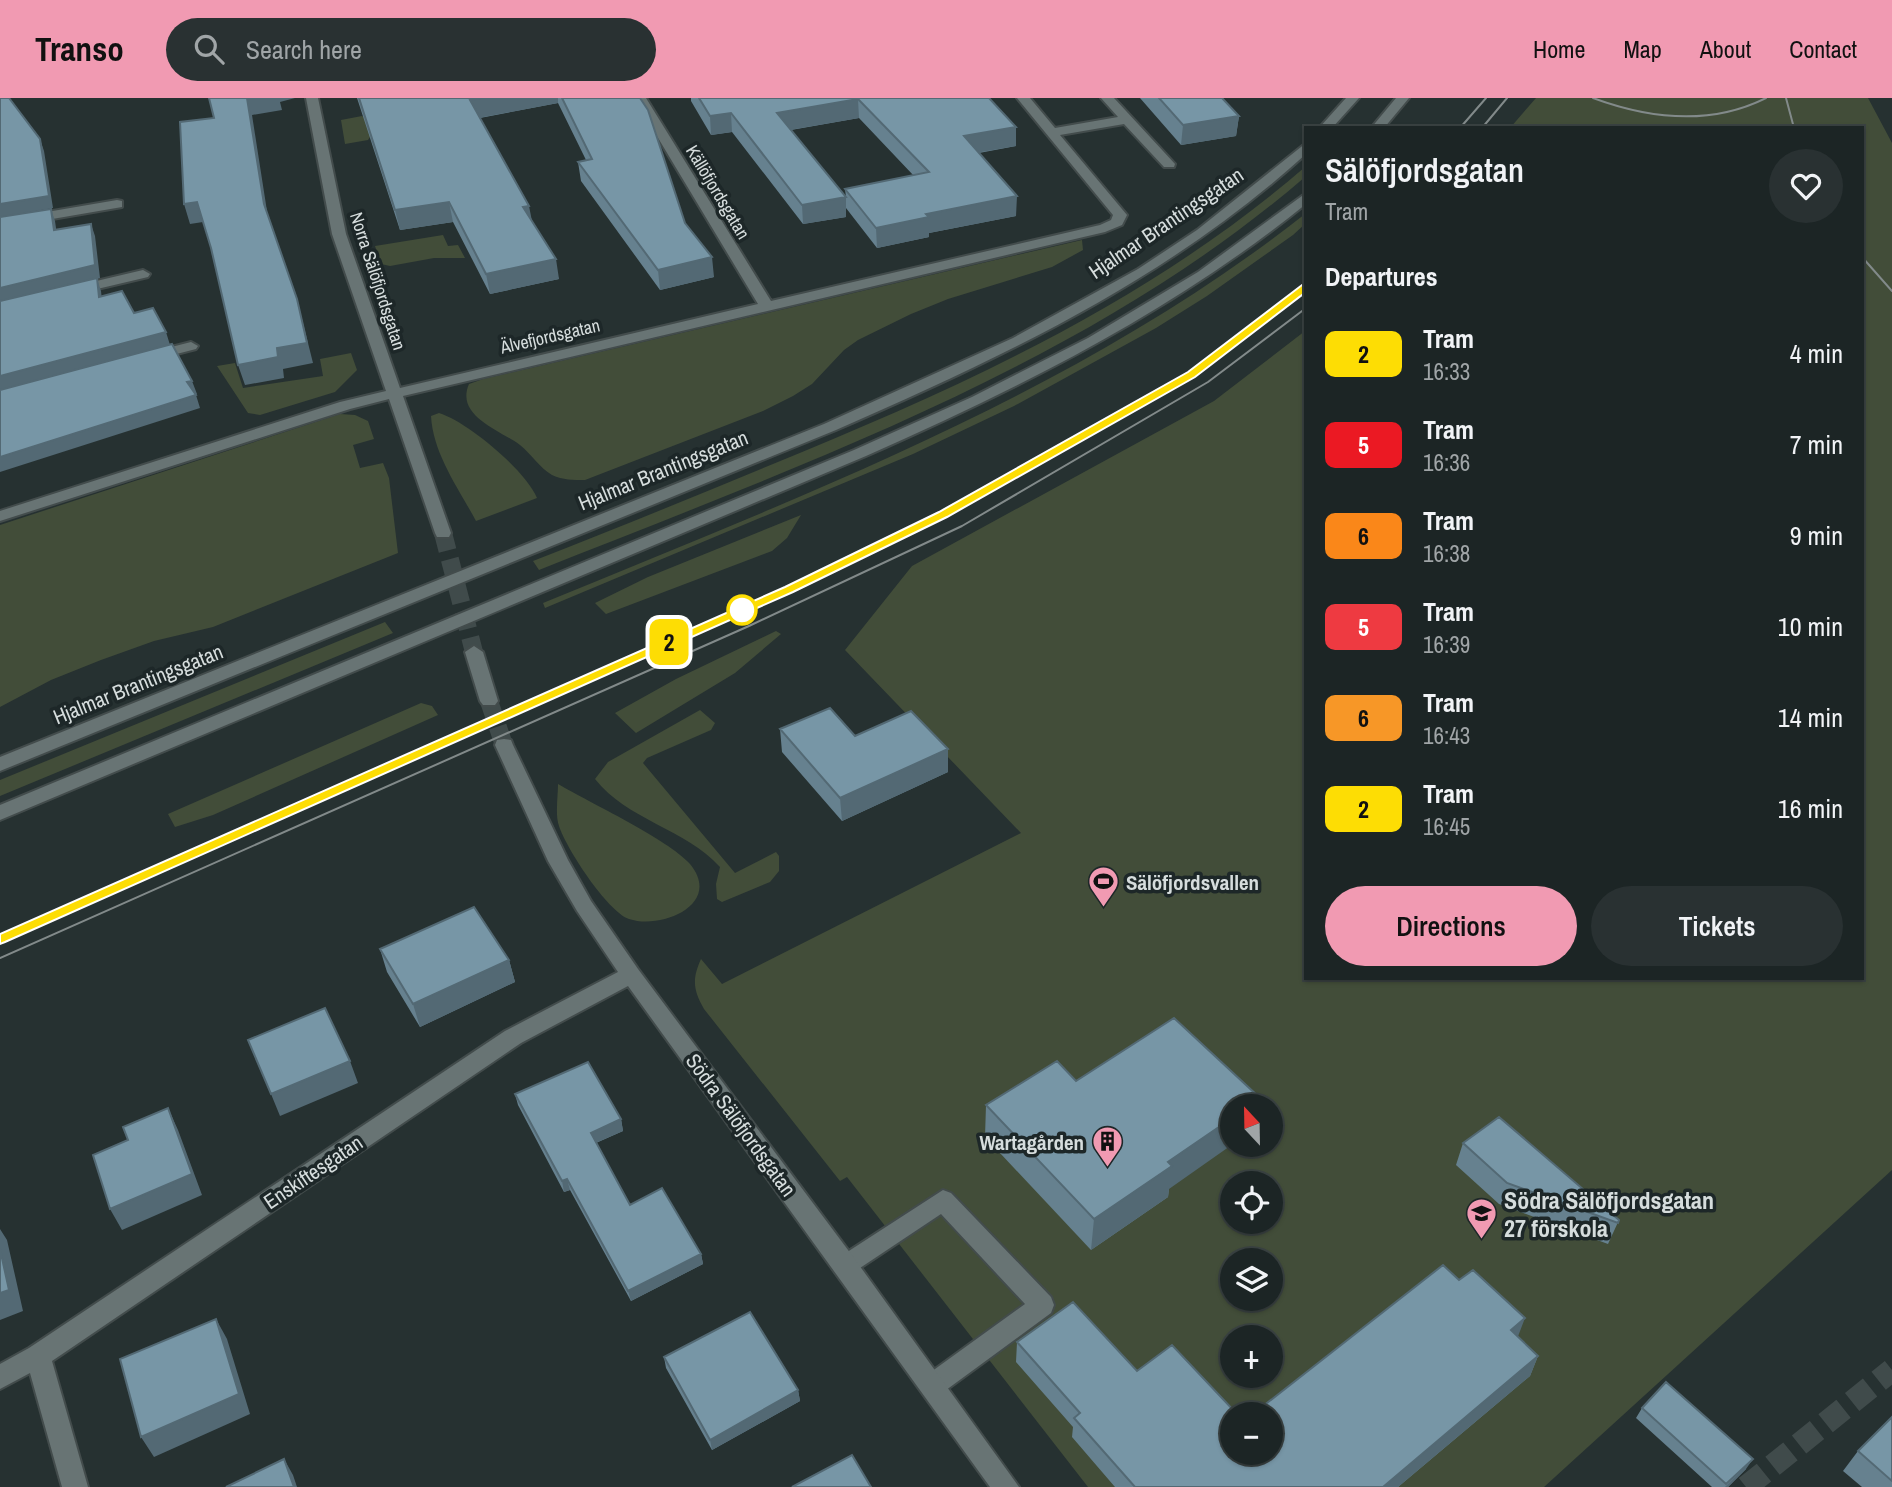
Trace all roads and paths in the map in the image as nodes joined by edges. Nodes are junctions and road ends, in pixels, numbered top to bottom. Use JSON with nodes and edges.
{"nodes":[{"id":1,"x":312,"y":98,"type":"edge"},
{"id":2,"x":640,"y":98,"type":"edge"},
{"id":3,"x":1023,"y":98,"type":"edge"},
{"id":4,"x":1107,"y":98,"type":"edge"},
{"id":5,"x":1353,"y":98,"type":"edge"},
{"id":6,"x":1403,"y":98,"type":"edge"},
{"id":7,"x":1126,"y":120,"type":"junction"},
{"id":8,"x":1327,"y":126,"type":"edge"},
{"id":9,"x":1379,"y":126,"type":"edge"},
{"id":10,"x":1052,"y":132,"type":"junction"},
{"id":11,"x":1304,"y":149,"type":"edge"},
{"id":12,"x":1169,"y":164,"type":"dead end"},
{"id":13,"x":1304,"y":199,"type":"edge"},
{"id":14,"x":117,"y":204,"type":"dead end"},
{"id":15,"x":0,"y":225,"type":"edge"},
{"id":16,"x":143,"y":274,"type":"dead end"},
{"id":17,"x":65,"y":293,"type":"edge"},
{"id":18,"x":766,"y":305,"type":"junction"},
{"id":19,"x":191,"y":346,"type":"dead end"},
{"id":20,"x":140,"y":360,"type":"edge"},
{"id":21,"x":396,"y":393,"type":"junction"},
{"id":22,"x":0,"y":516,"type":"edge"},
{"id":23,"x":443,"y":533,"type":"tunnel mouth"},
{"id":24,"x":474,"y":652,"type":"tunnel mouth"},
{"id":25,"x":489,"y":701,"type":"tunnel mouth"},
{"id":26,"x":504,"y":745,"type":"tunnel mouth"},
{"id":27,"x":0,"y":764,"type":"edge"},
{"id":28,"x":0,"y":813,"type":"edge"},
{"id":29,"x":631,"y":975,"type":"junction"},
{"id":30,"x":846,"y":1265,"type":"junction"},
{"id":31,"x":38,"y":1356,"type":"junction"},
{"id":32,"x":0,"y":1377,"type":"edge"},
{"id":33,"x":933,"y":1385,"type":"junction"},
{"id":34,"x":75,"y":1487,"type":"edge"},
{"id":35,"x":1006,"y":1487,"type":"edge"}],
"edges":[{"from":1,"to":21,"type":"street","name":"Norra Sälöfjordsgatan"},
{"from":2,"to":18,"type":"street","name":"Källöfjordsgatan"},
{"from":3,"to":10,"type":"street"},
{"from":4,"to":7,"type":"street"},
{"from":5,"to":8,"type":"street"},
{"from":6,"to":9,"type":"street"},
{"from":7,"to":10,"type":"street"},
{"from":7,"to":12,"type":"street"},
{"from":10,"to":18,"type":"street","name":"Älvefjordsgatan"},
{"from":11,"to":27,"type":"street","name":"Hjalmar Brantingsgatan"},
{"from":13,"to":28,"type":"street"},
{"from":14,"to":15,"type":"street"},
{"from":16,"to":17,"type":"street"},
{"from":18,"to":21,"type":"street","name":"Älvefjordsgatan"},
{"from":19,"to":20,"type":"street"},
{"from":21,"to":22,"type":"street","name":"Älvefjordsgatan"},
{"from":21,"to":23,"type":"street"},
{"from":24,"to":25,"type":"street"},
{"from":26,"to":29,"type":"street","name":"Södra Sälöfjordsgatan"},
{"from":29,"to":30,"type":"street","name":"Södra Sälöfjordsgatan"},
{"from":29,"to":31,"type":"street","name":"Enskiftesgatan"},
{"from":30,"to":33,"type":"street","name":"Södra Sälöfjordsgatan"},
{"from":30,"to":33,"type":"street"},
{"from":31,"to":32,"type":"street","name":"Enskiftesgatan"},
{"from":31,"to":34,"type":"street"},
{"from":33,"to":35,"type":"street","name":"Södra Sälöfjordsgatan"}]}
